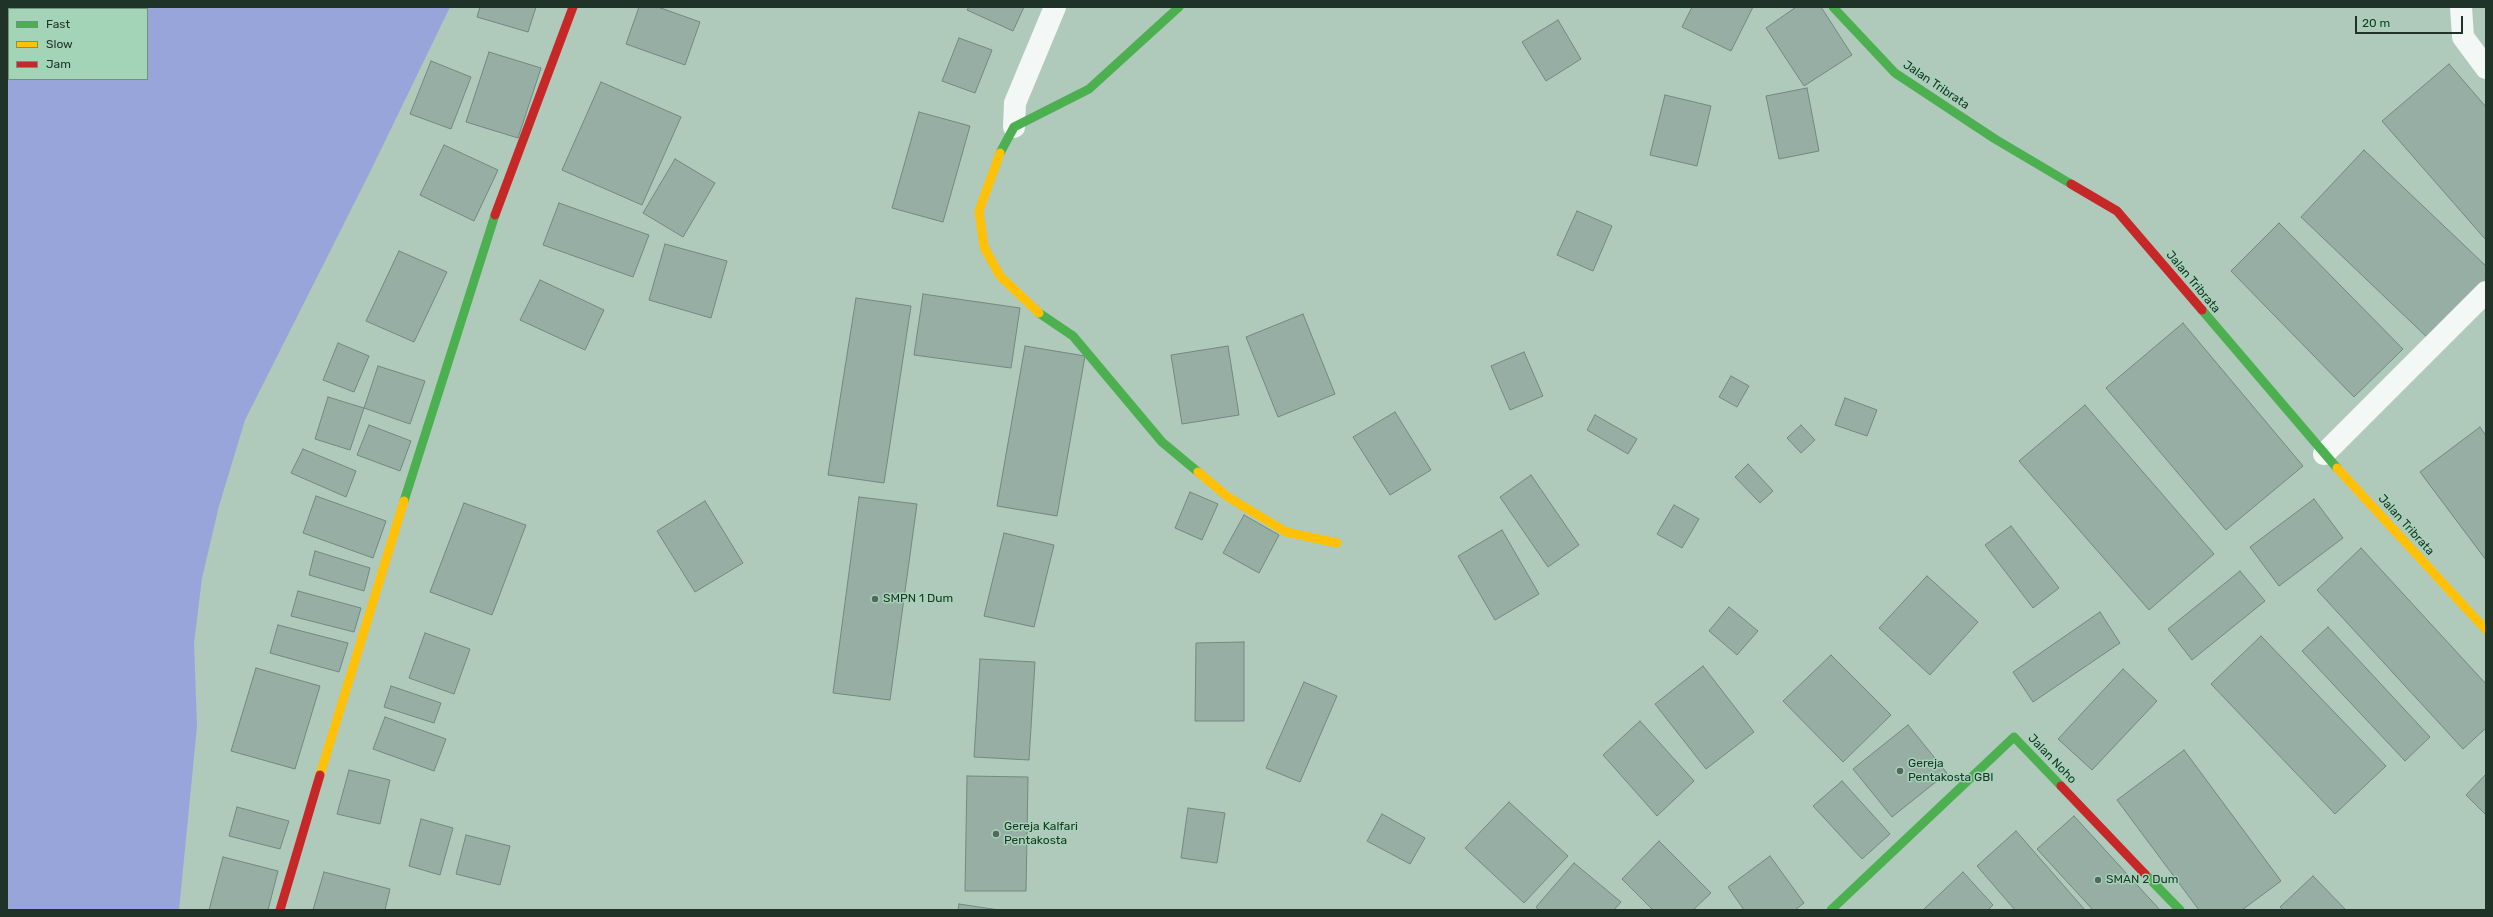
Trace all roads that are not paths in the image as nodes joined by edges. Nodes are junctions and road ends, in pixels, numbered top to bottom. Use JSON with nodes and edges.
{"nodes":[{"id":1,"x":573,"y":7,"type":"edge"},
{"id":2,"x":1055,"y":7,"type":"edge"},
{"id":3,"x":1179,"y":7,"type":"edge"},
{"id":4,"x":1833,"y":7,"type":"edge"},
{"id":5,"x":2461,"y":7,"type":"edge"},
{"id":6,"x":2486,"y":68,"type":"edge"},
{"id":7,"x":1014,"y":127,"type":"junction"},
{"id":8,"x":2486,"y":292,"type":"edge"},
{"id":9,"x":2324,"y":454,"type":"junction"},
{"id":10,"x":1337,"y":543,"type":"dead end"},
{"id":11,"x":2486,"y":630,"type":"edge"},
{"id":12,"x":280,"y":910,"type":"edge"},
{"id":13,"x":1831,"y":910,"type":"edge"},
{"id":14,"x":2180,"y":910,"type":"edge"}],
"edges":[{"from":1,"to":12,"type":"street"},
{"from":2,"to":7,"type":"street"},
{"from":3,"to":7,"type":"street"},
{"from":4,"to":9,"type":"street","name":"Jalan Tribrata"},
{"from":5,"to":6,"type":"street"},
{"from":7,"to":10,"type":"street"},
{"from":8,"to":9,"type":"street"},
{"from":9,"to":11,"type":"street","name":"Jalan Tribrata"},
{"from":13,"to":14,"type":"street","name":"Jalan Noho"}]}
